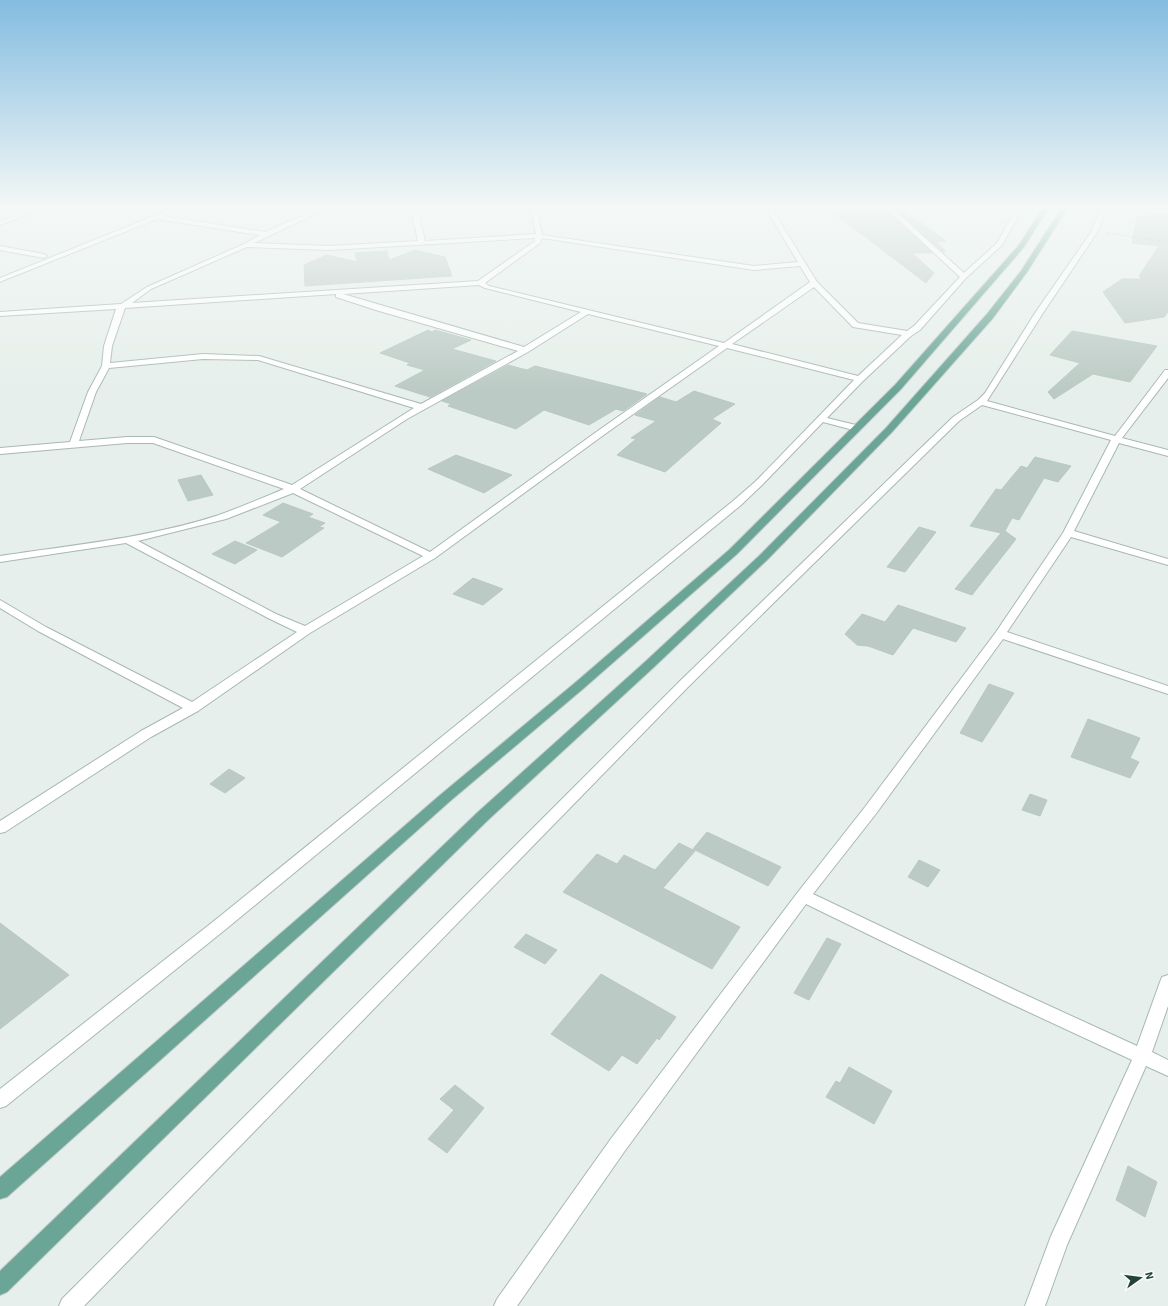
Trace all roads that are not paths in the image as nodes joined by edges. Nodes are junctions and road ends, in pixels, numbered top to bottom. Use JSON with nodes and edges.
{"nodes":[{"id":1,"x":10,"y":270,"type":"edge"},
{"id":2,"x":25,"y":270,"type":"edge"},
{"id":3,"x":190,"y":270,"type":"edge"},
{"id":4,"x":499,"y":270,"type":"edge"},
{"id":5,"x":806,"y":270,"type":"edge"},
{"id":6,"x":956,"y":270,"type":"edge"},
{"id":7,"x":972,"y":270,"type":"edge"},
{"id":8,"x":1001,"y":270,"type":"edge"},
{"id":9,"x":1025,"y":270,"type":"edge"},
{"id":10,"x":1068,"y":270,"type":"edge"},
{"id":11,"x":0,"y":274,"type":"edge"},
{"id":12,"x":964,"y":277,"type":"junction"},
{"id":13,"x":0,"y":280,"type":"edge"},
{"id":14,"x":480,"y":283,"type":"junction"},
{"id":15,"x":814,"y":283,"type":"junction"},
{"id":16,"x":332,"y":292,"type":"junction"},
{"id":17,"x":120,"y":308,"type":"junction"},
{"id":18,"x":586,"y":312,"type":"junction"},
{"id":19,"x":0,"y":314,"type":"edge"},
{"id":20,"x":908,"y":334,"type":"junction"},
{"id":21,"x":726,"y":344,"type":"junction"},
{"id":22,"x":525,"y":350,"type":"junction"},
{"id":23,"x":106,"y":366,"type":"junction"},
{"id":24,"x":1168,"y":372,"type":"edge"},
{"id":25,"x":860,"y":379,"type":"junction"},
{"id":26,"x":981,"y":402,"type":"junction"},
{"id":27,"x":421,"y":407,"type":"junction"},
{"id":28,"x":821,"y":418,"type":"junction"},
{"id":29,"x":857,"y":428,"type":"junction"},
{"id":30,"x":1116,"y":440,"type":"junction"},
{"id":31,"x":74,"y":444,"type":"junction"},
{"id":32,"x":0,"y":451,"type":"edge"},
{"id":33,"x":1168,"y":453,"type":"edge"},
{"id":34,"x":292,"y":489,"type":"junction"},
{"id":35,"x":1068,"y":533,"type":"junction"},
{"id":36,"x":128,"y":540,"type":"junction"},
{"id":37,"x":431,"y":556,"type":"junction"},
{"id":38,"x":0,"y":559,"type":"edge"},
{"id":39,"x":1168,"y":562,"type":"edge"},
{"id":40,"x":0,"y":603,"type":"edge"},
{"id":41,"x":306,"y":631,"type":"junction"},
{"id":42,"x":1000,"y":634,"type":"junction"},
{"id":43,"x":1168,"y":690,"type":"edge"},
{"id":44,"x":193,"y":708,"type":"junction"},
{"id":45,"x":0,"y":828,"type":"edge"},
{"id":46,"x":803,"y":896,"type":"junction"},
{"id":47,"x":1168,"y":982,"type":"edge"},
{"id":48,"x":1142,"y":1056,"type":"junction"},
{"id":49,"x":1168,"y":1068,"type":"edge"},
{"id":50,"x":0,"y":1100,"type":"edge"},
{"id":51,"x":0,"y":1190,"type":"edge"},
{"id":52,"x":0,"y":1285,"type":"edge"},
{"id":53,"x":69,"y":1306,"type":"edge"},
{"id":54,"x":504,"y":1306,"type":"edge"},
{"id":55,"x":1035,"y":1306,"type":"edge"}],
"edges":[{"from":1,"to":11,"type":"street"},
{"from":2,"to":13,"type":"street"},
{"from":3,"to":17,"type":"street"},
{"from":4,"to":14,"type":"street"},
{"from":5,"to":15,"type":"street"},
{"from":6,"to":12,"type":"street"},
{"from":7,"to":12,"type":"street"},
{"from":8,"to":29,"type":"main road"},
{"from":9,"to":52,"type":"main road"},
{"from":10,"to":26,"type":"street"},
{"from":12,"to":20,"type":"street"},
{"from":14,"to":16,"type":"street"},
{"from":14,"to":18,"type":"street"},
{"from":15,"to":20,"type":"street"},
{"from":15,"to":21,"type":"street"},
{"from":16,"to":17,"type":"street"},
{"from":16,"to":22,"type":"street"},
{"from":17,"to":19,"type":"street"},
{"from":17,"to":23,"type":"street"},
{"from":18,"to":21,"type":"street"},
{"from":18,"to":22,"type":"street"},
{"from":20,"to":25,"type":"street"},
{"from":21,"to":25,"type":"street"},
{"from":21,"to":37,"type":"street"},
{"from":22,"to":27,"type":"street"},
{"from":23,"to":27,"type":"street"},
{"from":23,"to":31,"type":"street"},
{"from":24,"to":30,"type":"street"},
{"from":25,"to":28,"type":"street"},
{"from":26,"to":30,"type":"street"},
{"from":26,"to":53,"type":"street"},
{"from":27,"to":34,"type":"street"},
{"from":28,"to":29,"type":"street"},
{"from":28,"to":50,"type":"street"},
{"from":29,"to":51,"type":"main road"},
{"from":30,"to":33,"type":"street"},
{"from":30,"to":35,"type":"street"},
{"from":31,"to":32,"type":"street"},
{"from":31,"to":34,"type":"street"},
{"from":34,"to":36,"type":"street"},
{"from":34,"to":37,"type":"street"},
{"from":35,"to":39,"type":"street"},
{"from":35,"to":42,"type":"street"},
{"from":36,"to":38,"type":"street"},
{"from":36,"to":41,"type":"street"},
{"from":37,"to":41,"type":"street"},
{"from":40,"to":44,"type":"street"},
{"from":41,"to":44,"type":"street"},
{"from":42,"to":43,"type":"street"},
{"from":42,"to":46,"type":"street"},
{"from":44,"to":45,"type":"street"},
{"from":46,"to":48,"type":"street"},
{"from":46,"to":54,"type":"street"},
{"from":47,"to":48,"type":"street"},
{"from":48,"to":49,"type":"street"},
{"from":48,"to":55,"type":"street"}]}
